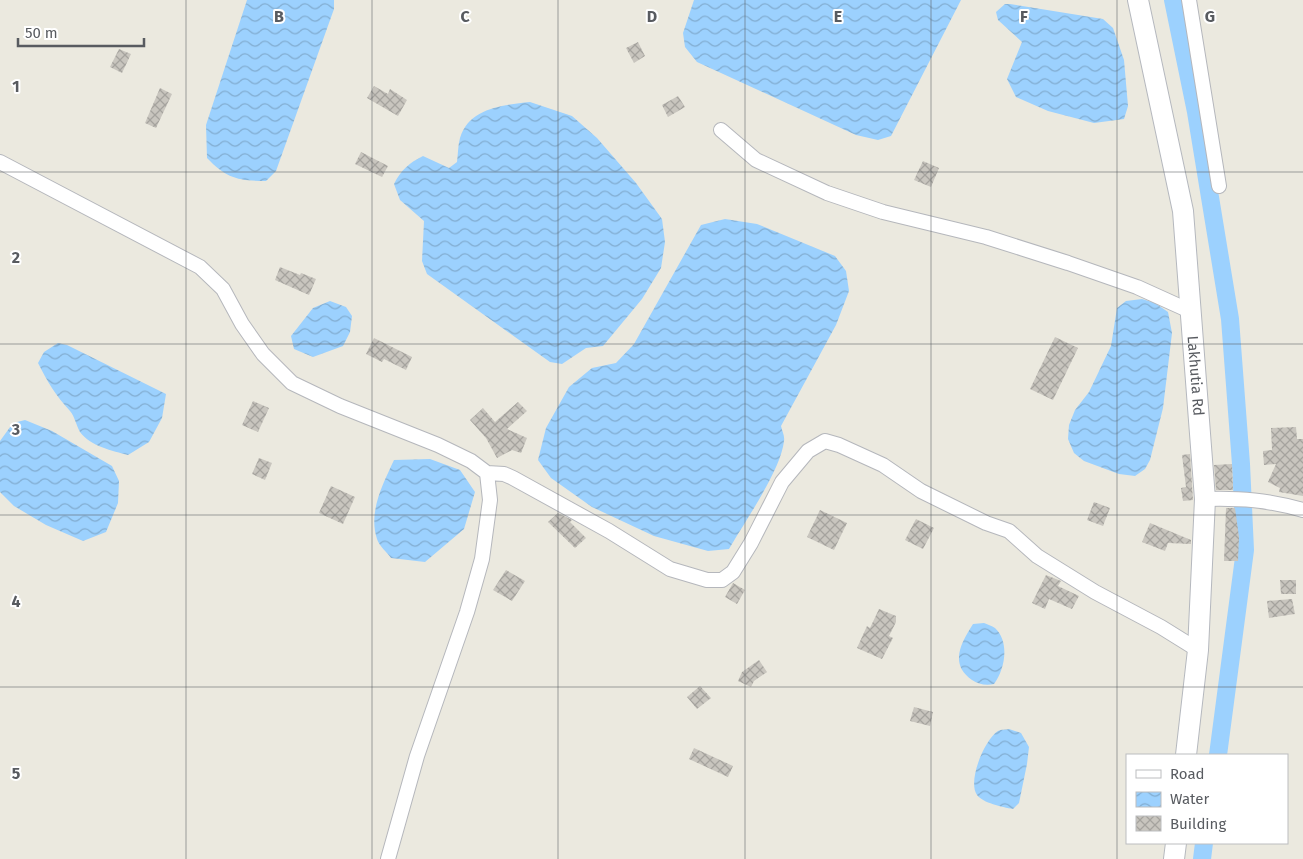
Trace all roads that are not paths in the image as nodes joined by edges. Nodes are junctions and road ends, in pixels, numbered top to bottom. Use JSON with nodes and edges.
{"nodes":[{"id":1,"x":1138,"y":0,"type":"edge"},
{"id":2,"x":1189,"y":0,"type":"edge"},
{"id":3,"x":721,"y":130,"type":"dead end"},
{"id":4,"x":0,"y":162,"type":"edge"},
{"id":5,"x":1218,"y":186,"type":"dead end"},
{"id":6,"x":1190,"y":311,"type":"junction"},
{"id":7,"x":487,"y":473,"type":"junction"},
{"id":8,"x":1205,"y":499,"type":"junction"},
{"id":9,"x":1303,"y":510,"type":"edge"},
{"id":10,"x":1198,"y":650,"type":"junction"},
{"id":11,"x":1186,"y":754,"type":"edge"},
{"id":12,"x":1176,"y":844,"type":"edge"},
{"id":13,"x":388,"y":859,"type":"edge"},
{"id":14,"x":1174,"y":859,"type":"edge"}],
"edges":[{"from":1,"to":6,"type":"street","name":"Lakhutia Rd"},
{"from":2,"to":5,"type":"street"},
{"from":3,"to":6,"type":"street"},
{"from":4,"to":7,"type":"street"},
{"from":6,"to":8,"type":"street","name":"Lakhutia Rd"},
{"from":7,"to":10,"type":"street"},
{"from":7,"to":13,"type":"street"},
{"from":8,"to":9,"type":"street"},
{"from":8,"to":10,"type":"street","name":"Lakhutia Rd"},
{"from":10,"to":11,"type":"street","name":"Lakhutia Rd"},
{"from":12,"to":14,"type":"street"}]}
